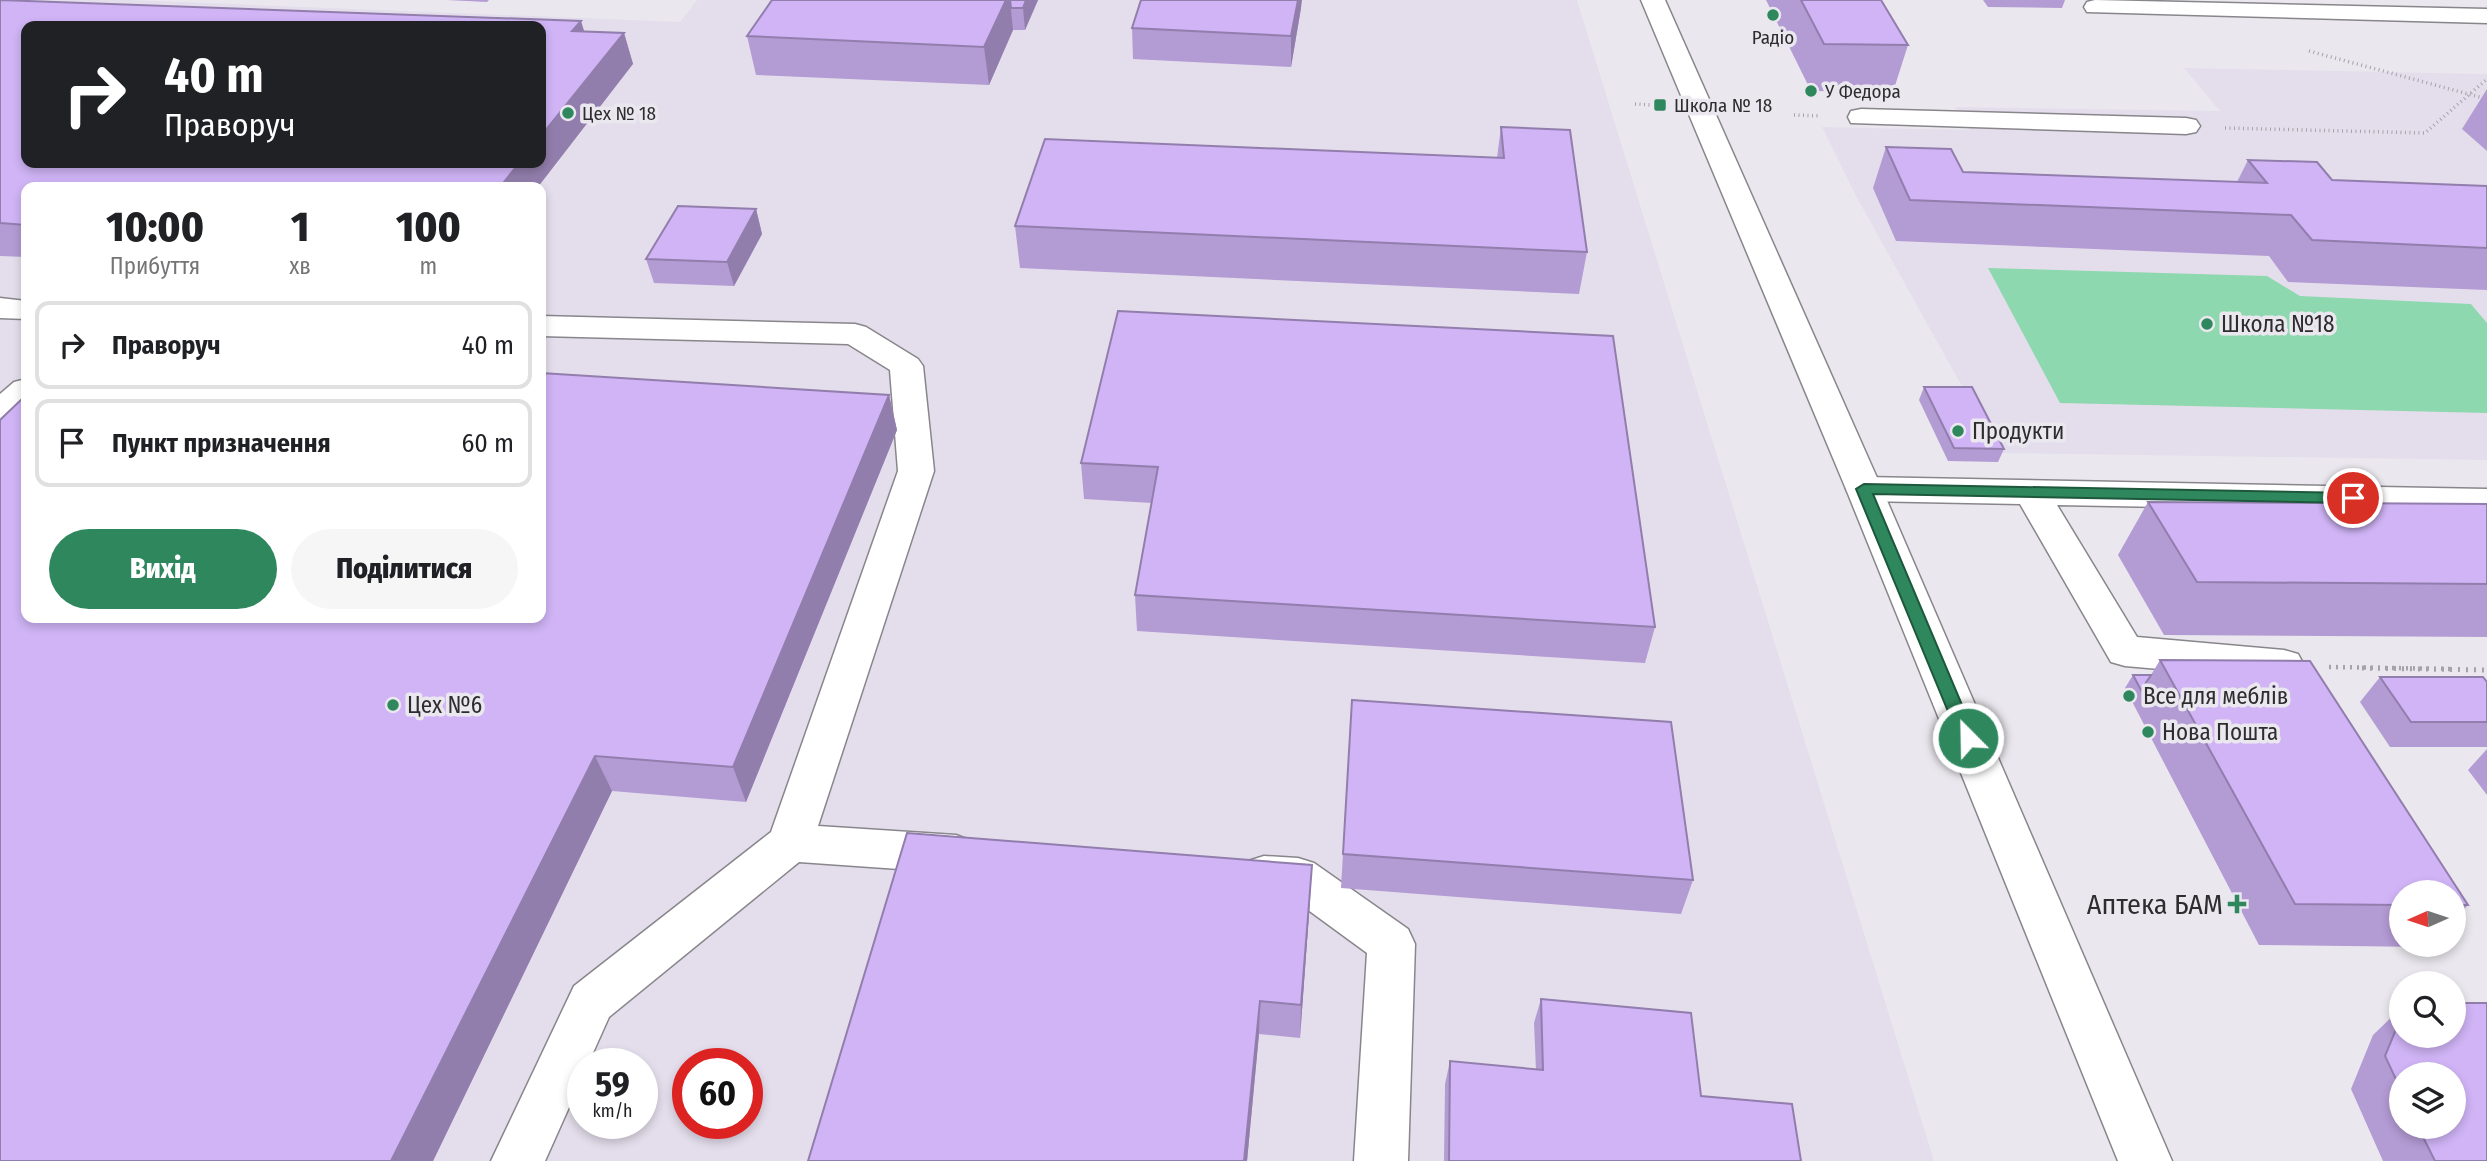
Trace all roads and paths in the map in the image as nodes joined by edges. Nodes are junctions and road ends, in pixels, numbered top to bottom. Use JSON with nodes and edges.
{"nodes":[{"id":1,"x":1653,"y":0,"type":"edge"},
{"id":2,"x":2096,"y":7,"type":"dead end"},
{"id":3,"x":2487,"y":16,"type":"edge"},
{"id":4,"x":2487,"y":79,"type":"edge"},
{"id":5,"x":1861,"y":117,"type":"dead end"},
{"id":6,"x":2186,"y":127,"type":"joint"},
{"id":7,"x":0,"y":307,"type":"edge"},
{"id":8,"x":21,"y":309,"type":"edge"},
{"id":9,"x":546,"y":327,"type":"edge"},
{"id":10,"x":21,"y":394,"type":"edge"},
{"id":11,"x":0,"y":414,"type":"edge"},
{"id":12,"x":1864,"y":489,"type":"junction"},
{"id":13,"x":2031,"y":492,"type":"junction"},
{"id":14,"x":2487,"y":501,"type":"edge"},
{"id":15,"x":2487,"y":670,"type":"edge"},
{"id":16,"x":2304,"y":677,"type":"joint"},
{"id":17,"x":790,"y":843,"type":"junction"},
{"id":18,"x":996,"y":857,"type":"edge"},
{"id":19,"x":1230,"y":872,"type":"edge"},
{"id":20,"x":518,"y":1161,"type":"edge"},
{"id":21,"x":1381,"y":1161,"type":"edge"},
{"id":22,"x":2145,"y":1161,"type":"edge"}],
"edges":[{"from":1,"to":12,"type":"main road"},
{"from":2,"to":3,"type":"main road"},
{"from":4,"to":6,"type":"path"},
{"from":5,"to":6,"type":"main road"},
{"from":7,"to":8,"type":"main road"},
{"from":9,"to":17,"type":"main road"},
{"from":10,"to":11,"type":"main road"},
{"from":12,"to":13,"type":"main road"},
{"from":12,"to":22,"type":"main road"},
{"from":13,"to":14,"type":"main road"},
{"from":13,"to":16,"type":"main road"},
{"from":15,"to":16,"type":"path"},
{"from":17,"to":18,"type":"main road"},
{"from":17,"to":20,"type":"main road"},
{"from":19,"to":21,"type":"main road"}]}
